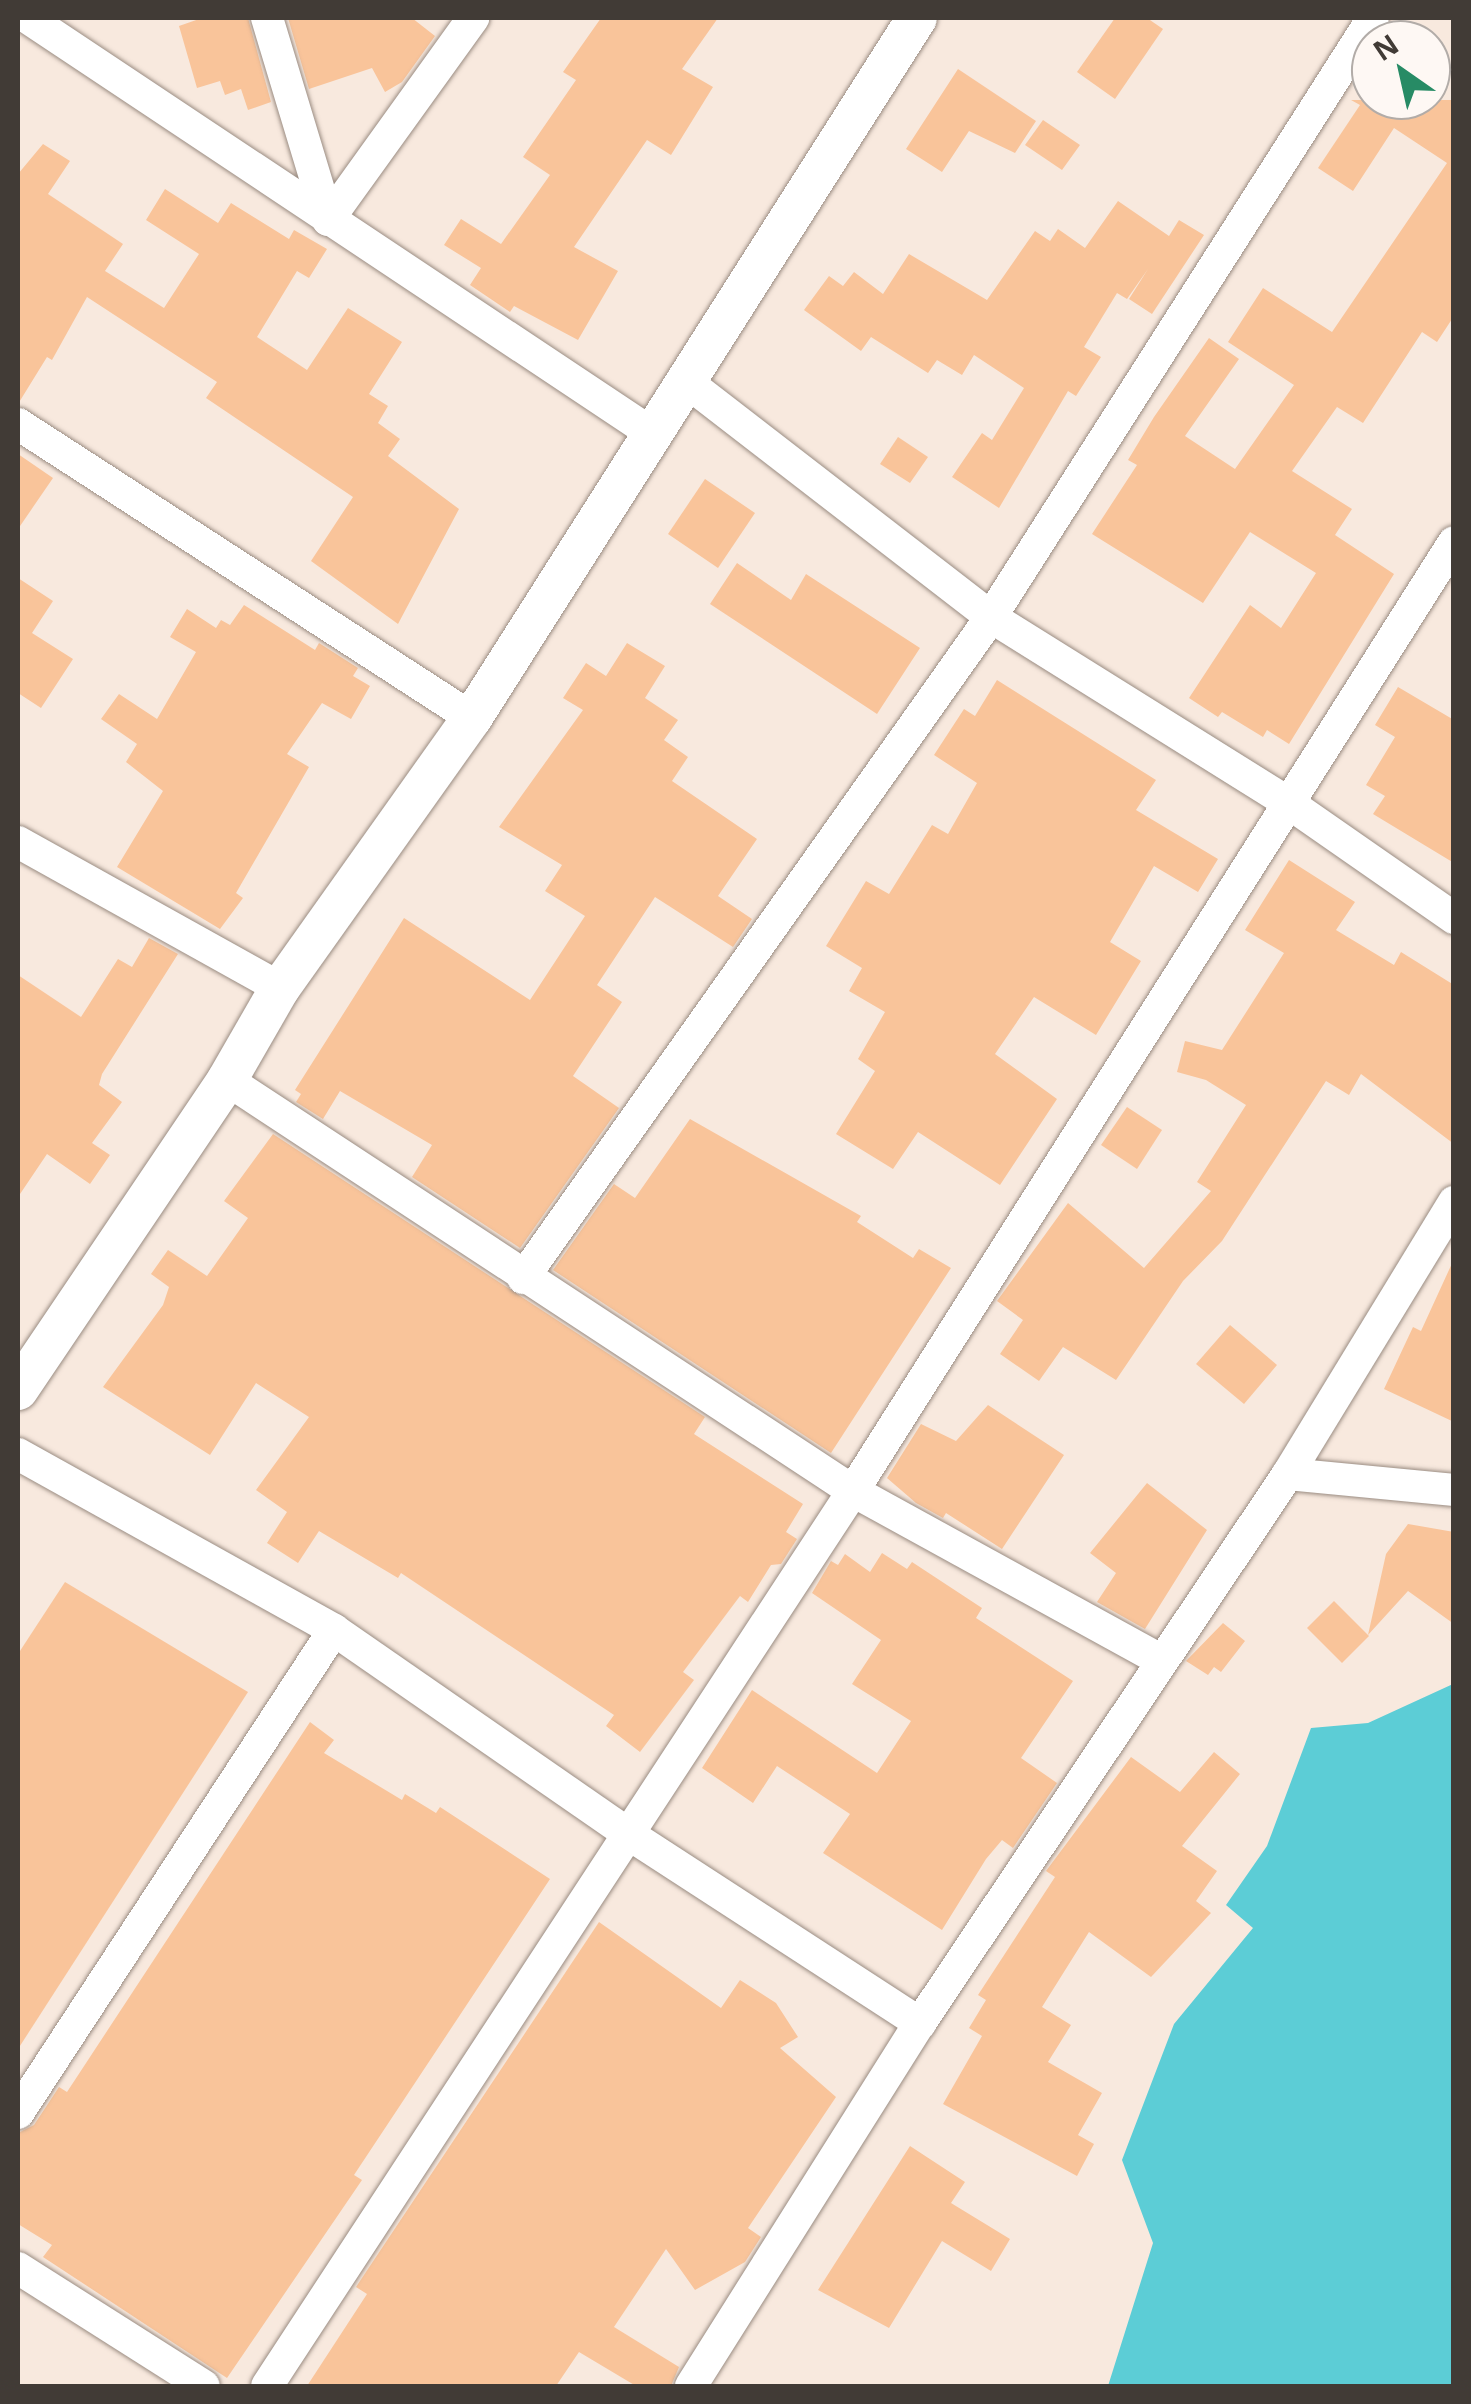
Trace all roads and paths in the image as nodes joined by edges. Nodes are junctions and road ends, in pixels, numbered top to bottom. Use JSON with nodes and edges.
{"nodes":[{"id":1,"x":28,"y":18,"type":"edge"},
{"id":2,"x":267,"y":18,"type":"edge"},
{"id":3,"x":473,"y":18,"type":"edge"},
{"id":4,"x":917,"y":18,"type":"edge"},
{"id":5,"x":1373,"y":18,"type":"edge"},
{"id":6,"x":328,"y":220,"type":"junction"},
{"id":7,"x":683,"y":379,"type":"junction"},
{"id":8,"x":18,"y":424,"type":"edge"},
{"id":9,"x":650,"y":432,"type":"junction"},
{"id":10,"x":1454,"y":542,"type":"edge"},
{"id":11,"x":990,"y":617,"type":"junction"},
{"id":12,"x":472,"y":718,"type":"junction"},
{"id":13,"x":1290,"y":804,"type":"junction"},
{"id":14,"x":18,"y":842,"type":"edge"},
{"id":15,"x":1454,"y":918,"type":"edge"},
{"id":16,"x":280,"y":988,"type":"junction"},
{"id":17,"x":227,"y":1080,"type":"junction"},
{"id":18,"x":1454,"y":1202,"type":"edge"},
{"id":19,"x":523,"y":1278,"type":"junction"},
{"id":20,"x":18,"y":1390,"type":"edge"},
{"id":21,"x":18,"y":1454,"type":"edge"},
{"id":22,"x":1288,"y":1474,"type":"junction"},
{"id":23,"x":1454,"y":1490,"type":"edge"},
{"id":24,"x":853,"y":1492,"type":"junction"},
{"id":25,"x":334,"y":1630,"type":"junction"},
{"id":26,"x":1160,"y":1660,"type":"junction"},
{"id":27,"x":630,"y":1835,"type":"junction"},
{"id":28,"x":920,"y":2023,"type":"junction"},
{"id":29,"x":18,"y":2113,"type":"edge"},
{"id":30,"x":18,"y":2268,"type":"edge"},
{"id":31,"x":204,"y":2386,"type":"edge"},
{"id":32,"x":267,"y":2386,"type":"edge"},
{"id":33,"x":690,"y":2386,"type":"edge"}],
"edges":[{"from":1,"to":6,"type":"street"},
{"from":2,"to":6,"type":"street"},
{"from":3,"to":6,"type":"street"},
{"from":4,"to":7,"type":"street"},
{"from":5,"to":11,"type":"street"},
{"from":6,"to":9,"type":"street"},
{"from":7,"to":9,"type":"street"},
{"from":7,"to":11,"type":"street"},
{"from":8,"to":12,"type":"street"},
{"from":9,"to":12,"type":"street"},
{"from":10,"to":13,"type":"street"},
{"from":11,"to":13,"type":"street"},
{"from":11,"to":19,"type":"street"},
{"from":12,"to":16,"type":"street"},
{"from":13,"to":15,"type":"street"},
{"from":13,"to":24,"type":"street"},
{"from":14,"to":16,"type":"street"},
{"from":16,"to":17,"type":"street"},
{"from":17,"to":19,"type":"street"},
{"from":17,"to":20,"type":"street"},
{"from":18,"to":22,"type":"street"},
{"from":19,"to":24,"type":"street"},
{"from":21,"to":25,"type":"street"},
{"from":22,"to":23,"type":"street"},
{"from":22,"to":26,"type":"street"},
{"from":24,"to":26,"type":"street"},
{"from":24,"to":27,"type":"street"},
{"from":25,"to":27,"type":"street"},
{"from":25,"to":29,"type":"street"},
{"from":26,"to":28,"type":"street"},
{"from":27,"to":28,"type":"street"},
{"from":27,"to":32,"type":"street"},
{"from":28,"to":33,"type":"street"},
{"from":30,"to":31,"type":"street"}]}
